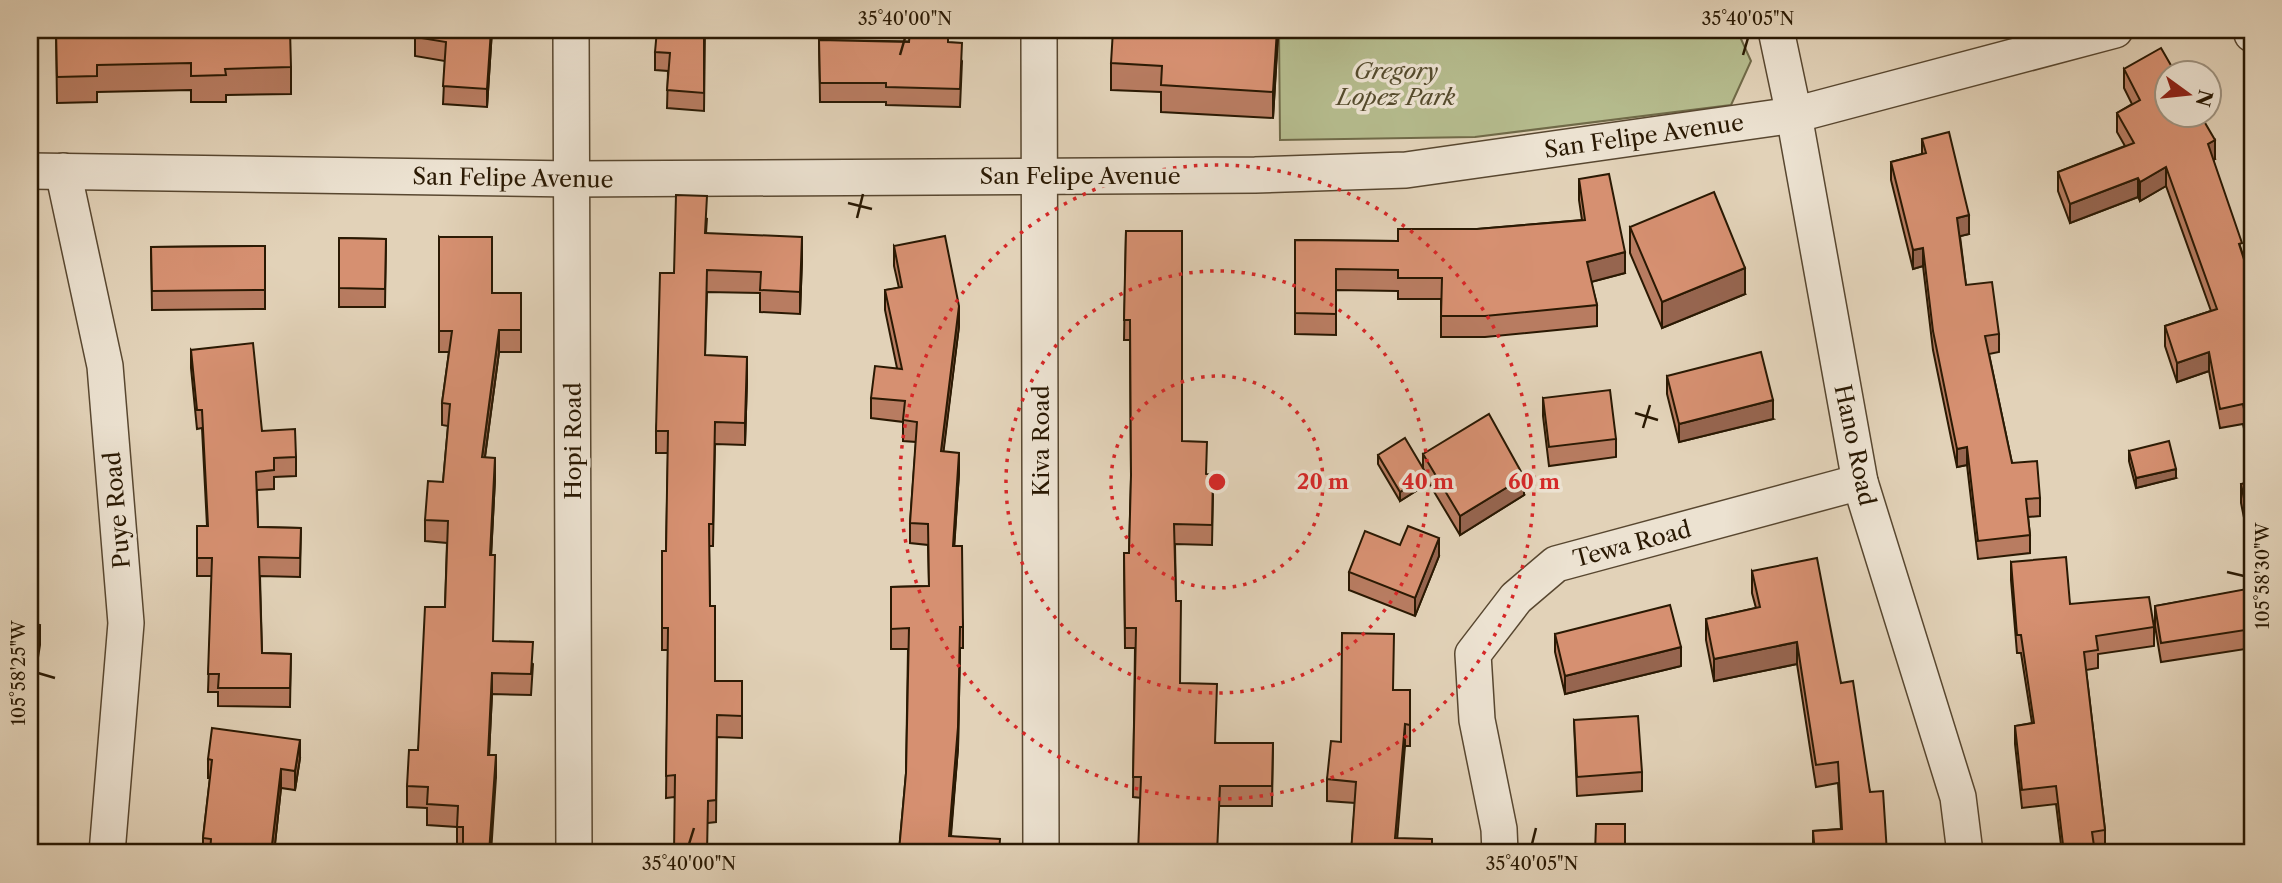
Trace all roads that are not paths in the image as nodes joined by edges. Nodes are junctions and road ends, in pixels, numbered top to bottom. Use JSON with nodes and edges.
{"nodes":[{"id":1,"x":571,"y":30,"type":"edge"},
{"id":2,"x":1039,"y":30,"type":"edge"},
{"id":3,"x":1776,"y":30,"type":"edge"},
{"id":4,"x":2115,"y":30,"type":"edge"},
{"id":5,"x":1794,"y":115,"type":"junction"},
{"id":6,"x":46,"y":171,"type":"edge"},
{"id":7,"x":1040,"y":176,"type":"junction"},
{"id":8,"x":572,"y":180,"type":"junction"},
{"id":9,"x":1860,"y":482,"type":"junction"},
{"id":10,"x":107,"y":853,"type":"edge"},
{"id":11,"x":574,"y":853,"type":"edge"},
{"id":12,"x":1041,"y":853,"type":"edge"},
{"id":13,"x":1500,"y":853,"type":"edge"},
{"id":14,"x":1965,"y":853,"type":"edge"}],
"edges":[{"from":1,"to":8,"type":"street","name":"Hopi Road"},
{"from":2,"to":7,"type":"street","name":"Kiva Road"},
{"from":3,"to":5,"type":"street","name":"Hano Road"},
{"from":4,"to":5,"type":"street","name":"San Felipe Avenue"},
{"from":5,"to":7,"type":"street","name":"San Felipe Avenue"},
{"from":5,"to":9,"type":"street","name":"Hano Road"},
{"from":6,"to":8,"type":"street","name":"San Felipe Avenue"},
{"from":6,"to":10,"type":"street","name":"Puye Road"},
{"from":7,"to":8,"type":"street","name":"San Felipe Avenue"},
{"from":7,"to":12,"type":"street","name":"Kiva Road"},
{"from":8,"to":11,"type":"street","name":"Hopi Road"},
{"from":9,"to":13,"type":"street","name":"Tewa Road"},
{"from":9,"to":14,"type":"street","name":"Hano Road"}]}
